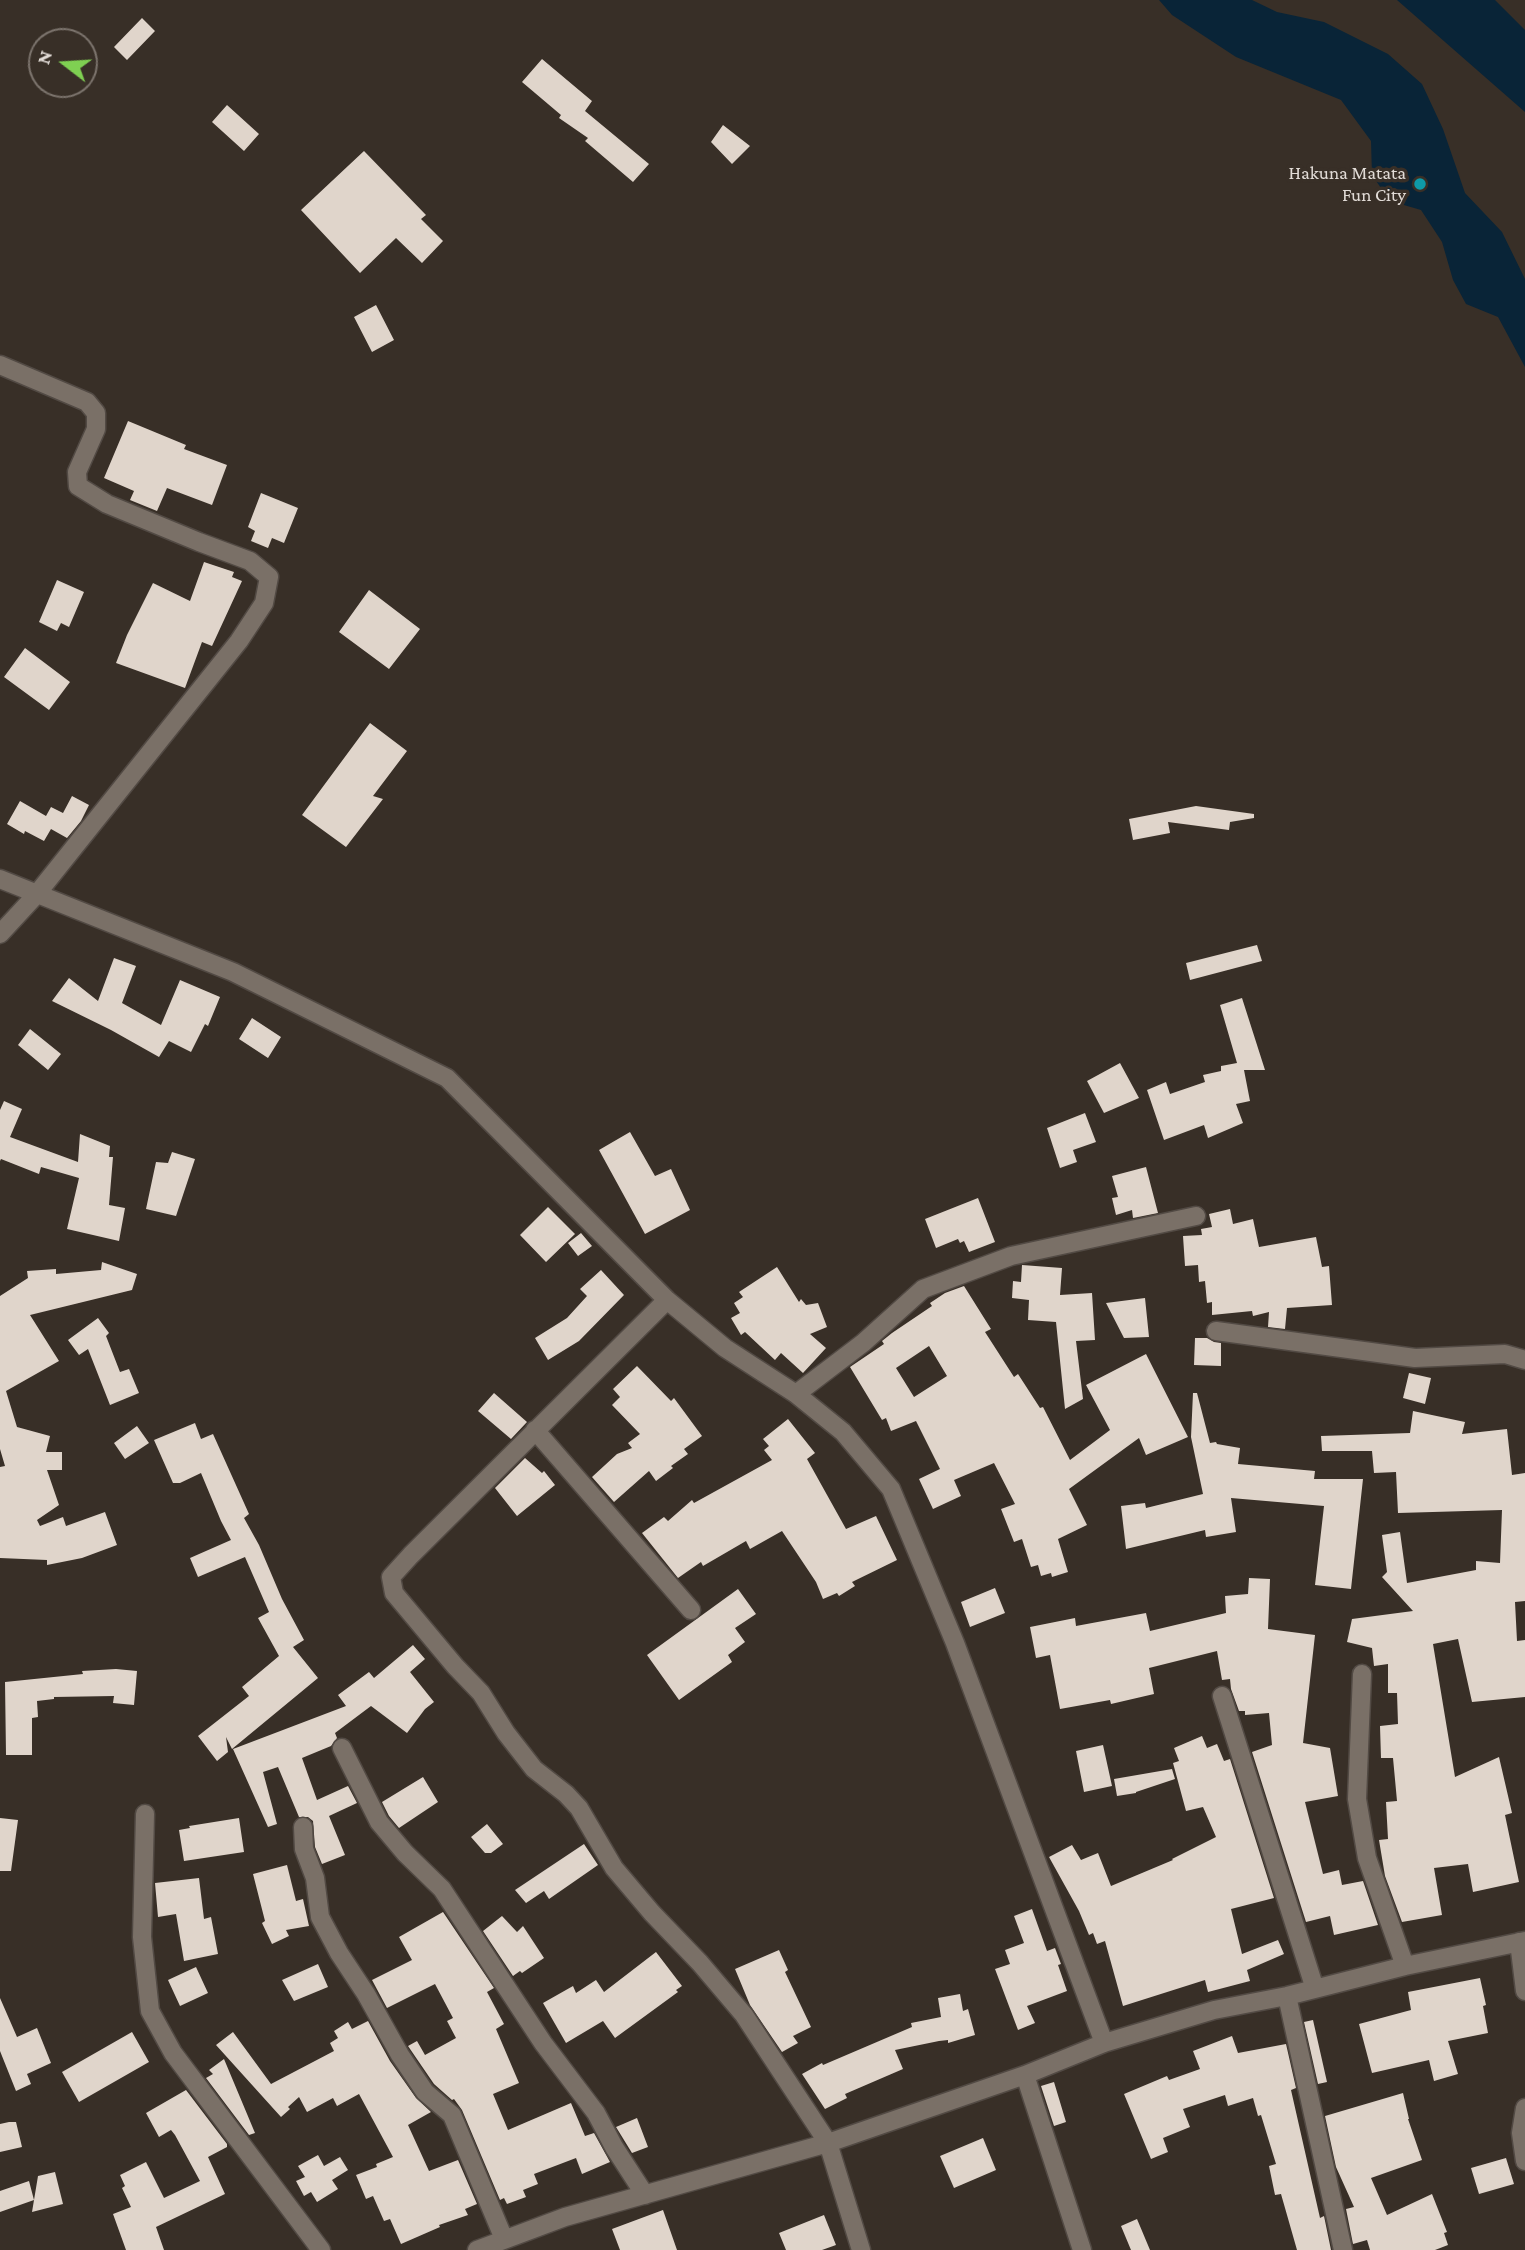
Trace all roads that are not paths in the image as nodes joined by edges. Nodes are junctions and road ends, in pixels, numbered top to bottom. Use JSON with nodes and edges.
{"nodes":[{"id":1,"x":0,"y":365,"type":"edge"},
{"id":2,"x":0,"y":879,"type":"edge"},
{"id":3,"x":36,"y":894,"type":"junction"},
{"id":4,"x":0,"y":934,"type":"edge"},
{"id":5,"x":1196,"y":1216,"type":"dead end"},
{"id":6,"x":667,"y":1300,"type":"junction"},
{"id":7,"x":1216,"y":1331,"type":"dead end"},
{"id":8,"x":1525,"y":1360,"type":"edge"},
{"id":9,"x":796,"y":1394,"type":"junction"},
{"id":10,"x":535,"y":1430,"type":"junction"},
{"id":11,"x":691,"y":1610,"type":"dead end"},
{"id":12,"x":1362,"y":1674,"type":"dead end"},
{"id":13,"x":1222,"y":1696,"type":"dead end"},
{"id":14,"x":342,"y":1748,"type":"dead end"},
{"id":15,"x":145,"y":1814,"type":"dead end"},
{"id":16,"x":303,"y":1828,"type":"dead end"},
{"id":17,"x":1522,"y":1942,"type":"edge"},
{"id":18,"x":1405,"y":1966,"type":"junction"},
{"id":19,"x":1315,"y":1989,"type":"junction"},
{"id":20,"x":1525,"y":1991,"type":"edge"},
{"id":21,"x":1287,"y":1996,"type":"junction"},
{"id":22,"x":1104,"y":2043,"type":"junction"},
{"id":23,"x":1025,"y":2075,"type":"junction"},
{"id":24,"x":1525,"y":2108,"type":"edge"},
{"id":25,"x":828,"y":2143,"type":"junction"},
{"id":26,"x":1525,"y":2161,"type":"edge"},
{"id":27,"x":645,"y":2194,"type":"junction"},
{"id":28,"x":504,"y":2239,"type":"junction"},
{"id":29,"x":321,"y":2250,"type":"edge"},
{"id":30,"x":477,"y":2250,"type":"edge"},
{"id":31,"x":860,"y":2250,"type":"edge"},
{"id":32,"x":1082,"y":2250,"type":"edge"},
{"id":33,"x":1343,"y":2250,"type":"edge"}],
"edges":[{"from":1,"to":3,"type":"street"},
{"from":2,"to":3,"type":"street"},
{"from":3,"to":4,"type":"street"},
{"from":3,"to":6,"type":"street"},
{"from":5,"to":9,"type":"street"},
{"from":6,"to":9,"type":"street"},
{"from":6,"to":10,"type":"street"},
{"from":7,"to":8,"type":"street"},
{"from":9,"to":22,"type":"street"},
{"from":10,"to":11,"type":"street"},
{"from":10,"to":25,"type":"street"},
{"from":12,"to":18,"type":"street"},
{"from":13,"to":19,"type":"street"},
{"from":14,"to":27,"type":"street"},
{"from":15,"to":29,"type":"street"},
{"from":16,"to":28,"type":"street"},
{"from":17,"to":18,"type":"street"},
{"from":17,"to":20,"type":"street"},
{"from":18,"to":19,"type":"street"},
{"from":19,"to":21,"type":"street"},
{"from":21,"to":22,"type":"street"},
{"from":21,"to":33,"type":"street"},
{"from":22,"to":23,"type":"street"},
{"from":23,"to":25,"type":"street"},
{"from":23,"to":32,"type":"street"},
{"from":24,"to":26,"type":"street"},
{"from":25,"to":27,"type":"street"},
{"from":25,"to":31,"type":"street"},
{"from":27,"to":28,"type":"street"},
{"from":28,"to":30,"type":"street"}]}
